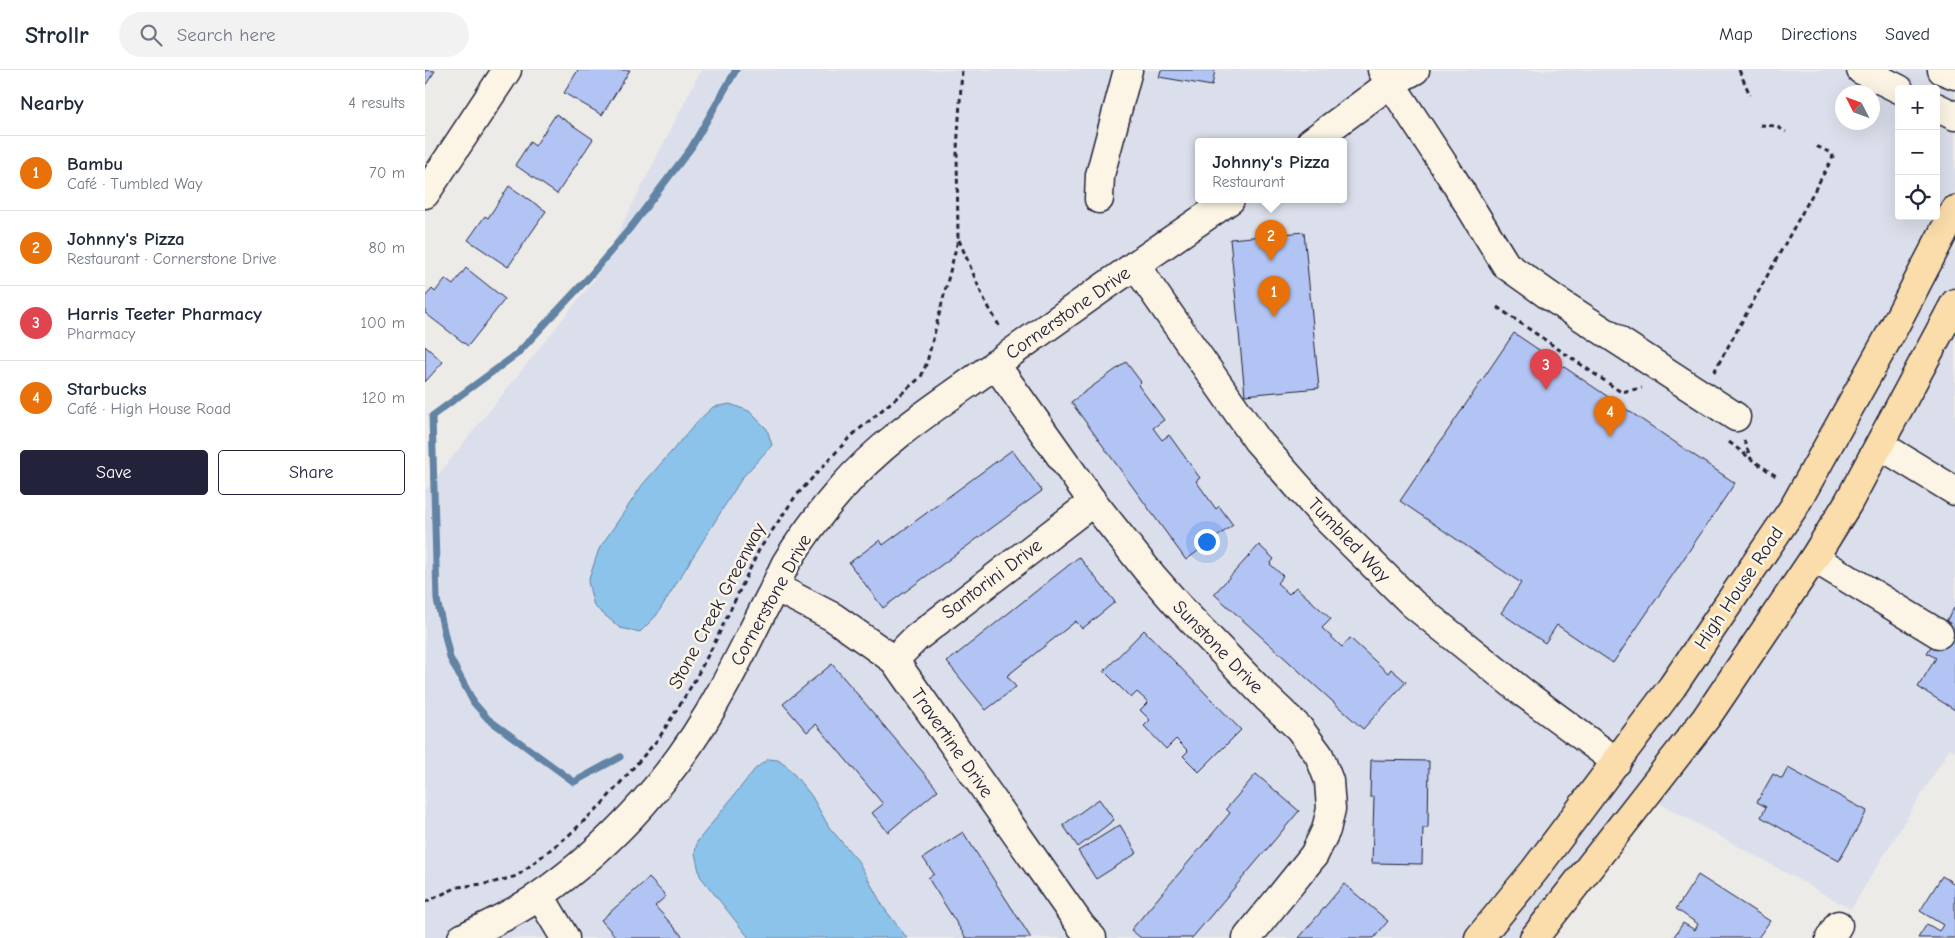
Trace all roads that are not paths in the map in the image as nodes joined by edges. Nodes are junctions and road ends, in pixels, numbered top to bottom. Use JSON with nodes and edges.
{"nodes":[{"id":1,"x":507,"y":70,"type":"edge"},
{"id":2,"x":1128,"y":70,"type":"edge"},
{"id":3,"x":1415,"y":70,"type":"edge"},
{"id":4,"x":1861,"y":70,"type":"edge"},
{"id":5,"x":1942,"y":70,"type":"edge"},
{"id":6,"x":1955,"y":75,"type":"edge"},
{"id":7,"x":1386,"y":77,"type":"edge"},
{"id":8,"x":1895,"y":87,"type":"edge"},
{"id":9,"x":1940,"y":109,"type":"edge"},
{"id":10,"x":1955,"y":116,"type":"edge"},
{"id":11,"x":1316,"y":138,"type":"edge"},
{"id":12,"x":425,"y":194,"type":"edge"},
{"id":13,"x":1099,"y":199,"type":"dead end"},
{"id":14,"x":1226,"y":203,"type":"edge"},
{"id":15,"x":1955,"y":210,"type":"edge"},
{"id":16,"x":1135,"y":266,"type":"junction"},
{"id":17,"x":1955,"y":304,"type":"edge"},
{"id":18,"x":995,"y":364,"type":"junction"},
{"id":19,"x":1729,"y":427,"type":"road end"},
{"id":20,"x":1880,"y":445,"type":"junction"},
{"id":21,"x":1955,"y":491,"type":"edge"},
{"id":22,"x":1093,"y":502,"type":"junction"},
{"id":23,"x":1814,"y":558,"type":"junction"},
{"id":24,"x":775,"y":587,"type":"junction"},
{"id":25,"x":1939,"y":634,"type":"dead end"},
{"id":26,"x":894,"y":660,"type":"junction"},
{"id":27,"x":1617,"y":762,"type":"junction"},
{"id":28,"x":539,"y":896,"type":"junction"},
{"id":29,"x":462,"y":938,"type":"edge"},
{"id":30,"x":565,"y":938,"type":"edge"},
{"id":31,"x":1092,"y":938,"type":"edge"},
{"id":32,"x":1247,"y":938,"type":"edge"},
{"id":33,"x":1479,"y":938,"type":"edge"},
{"id":34,"x":1534,"y":938,"type":"edge"}],
"edges":[{"from":1,"to":12,"type":"street"},
{"from":2,"to":13,"type":"street"},
{"from":3,"to":7,"type":"street"},
{"from":4,"to":8,"type":"street"},
{"from":5,"to":6,"type":"street"},
{"from":7,"to":11,"type":"street"},
{"from":7,"to":19,"type":"street"},
{"from":9,"to":10,"type":"street"},
{"from":14,"to":16,"type":"street","name":"Cornerstone Drive"},
{"from":15,"to":27,"type":"main road","name":"High House Road"},
{"from":16,"to":18,"type":"street","name":"Cornerstone Drive"},
{"from":16,"to":27,"type":"street","name":"Tumbled Way"},
{"from":17,"to":20,"type":"main road"},
{"from":18,"to":22,"type":"street","name":"Sunstone Drive"},
{"from":18,"to":24,"type":"street","name":"Cornerstone Drive"},
{"from":20,"to":21,"type":"street"},
{"from":20,"to":23,"type":"main road"},
{"from":22,"to":26,"type":"street","name":"Santorini Drive"},
{"from":22,"to":32,"type":"street","name":"Sunstone Drive"},
{"from":23,"to":25,"type":"street"},
{"from":23,"to":34,"type":"main road"},
{"from":24,"to":26,"type":"street","name":"Travertine Drive"},
{"from":24,"to":28,"type":"street","name":"Cornerstone Drive"},
{"from":26,"to":31,"type":"street","name":"Travertine Drive"},
{"from":27,"to":33,"type":"main road","name":"High House Road"},
{"from":28,"to":29,"type":"street","name":"Cornerstone Drive"},
{"from":28,"to":30,"type":"street"}]}
